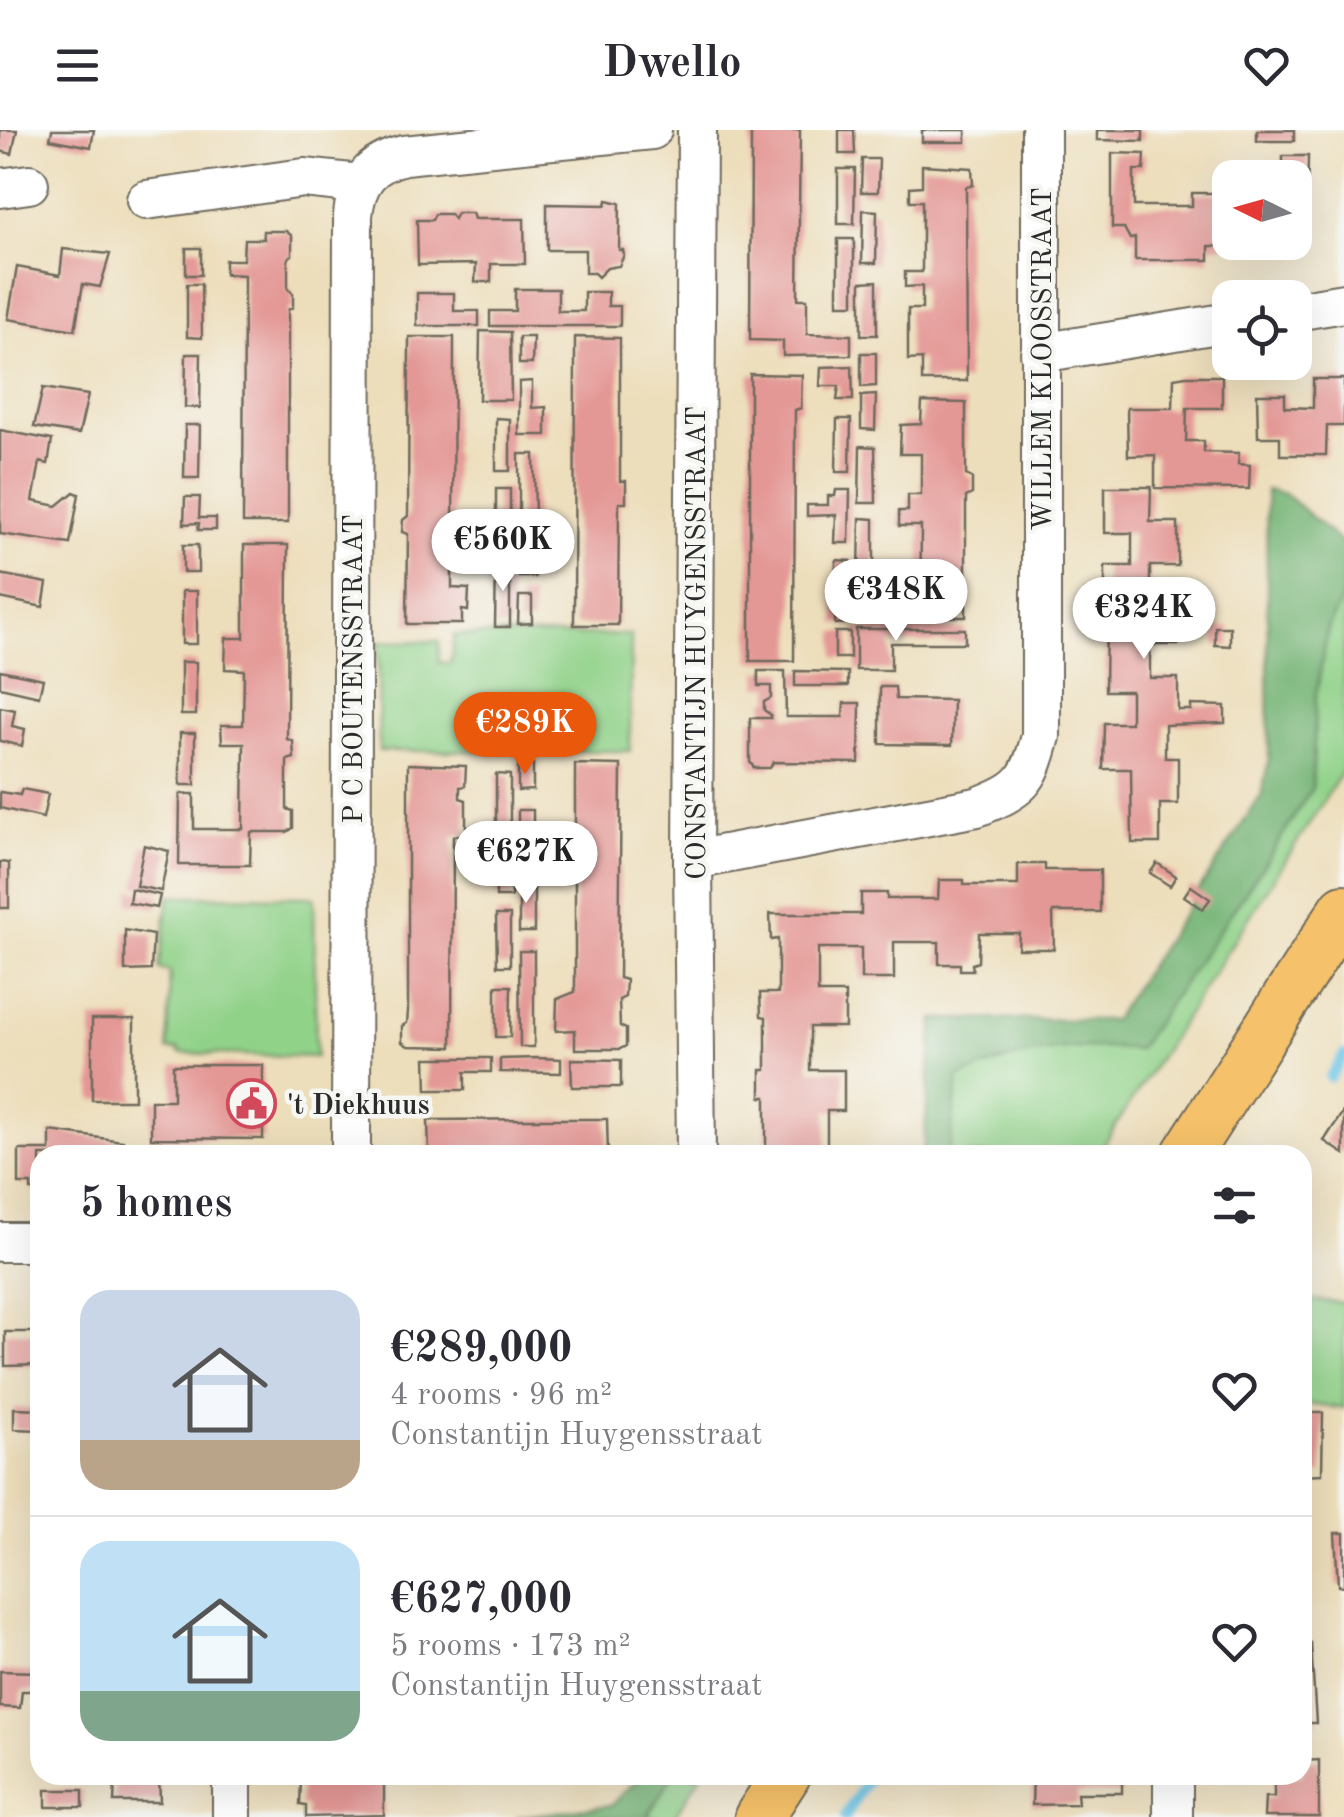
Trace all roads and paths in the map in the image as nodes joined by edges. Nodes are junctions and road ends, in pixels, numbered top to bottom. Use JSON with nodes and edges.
{"nodes":[{"id":1,"x":652,"y":130,"type":"edge"},
{"id":2,"x":697,"y":130,"type":"edge"},
{"id":3,"x":1041,"y":130,"type":"edge"},
{"id":4,"x":360,"y":184,"type":"junction"},
{"id":5,"x":146,"y":200,"type":"dead end"},
{"id":6,"x":1344,"y":303,"type":"edge"},
{"id":7,"x":1312,"y":308,"type":"edge"},
{"id":8,"x":1212,"y":325,"type":"edge"},
{"id":9,"x":1040,"y":353,"type":"junction"},
{"id":10,"x":693,"y":860,"type":"junction"},
{"id":11,"x":1344,"y":910,"type":"edge"},
{"id":12,"x":351,"y":1145,"type":"edge"},
{"id":13,"x":696,"y":1145,"type":"edge"},
{"id":14,"x":1192,"y":1145,"type":"edge"},
{"id":15,"x":0,"y":1242,"type":"edge"},
{"id":16,"x":30,"y":1242,"type":"edge"},
{"id":17,"x":232,"y":1785,"type":"edge"},
{"id":18,"x":780,"y":1785,"type":"edge"},
{"id":19,"x":1173,"y":1785,"type":"edge"},
{"id":20,"x":232,"y":1817,"type":"edge"},
{"id":21,"x":759,"y":1817,"type":"edge"},
{"id":22,"x":1173,"y":1817,"type":"edge"}],
"edges":[{"from":1,"to":4,"type":"street"},
{"from":2,"to":10,"type":"street","name":"CONSTANTIJN HUYGENSSTRAAT"},
{"from":3,"to":9,"type":"street","name":"WILLEM KLOOSSTRAAT"},
{"from":4,"to":5,"type":"street"},
{"from":4,"to":12,"type":"street","name":"P C BOUTENSSTRAAT"},
{"from":6,"to":7,"type":"street"},
{"from":8,"to":9,"type":"street"},
{"from":9,"to":10,"type":"street","name":"WILLEM KLOOSSTRAAT"},
{"from":10,"to":13,"type":"street","name":"CONSTANTIJN HUYGENSSTRAAT"},
{"from":11,"to":14,"type":"main road"},
{"from":15,"to":16,"type":"street"},
{"from":17,"to":20,"type":"street"},
{"from":18,"to":21,"type":"main road"},
{"from":19,"to":22,"type":"street"}]}
